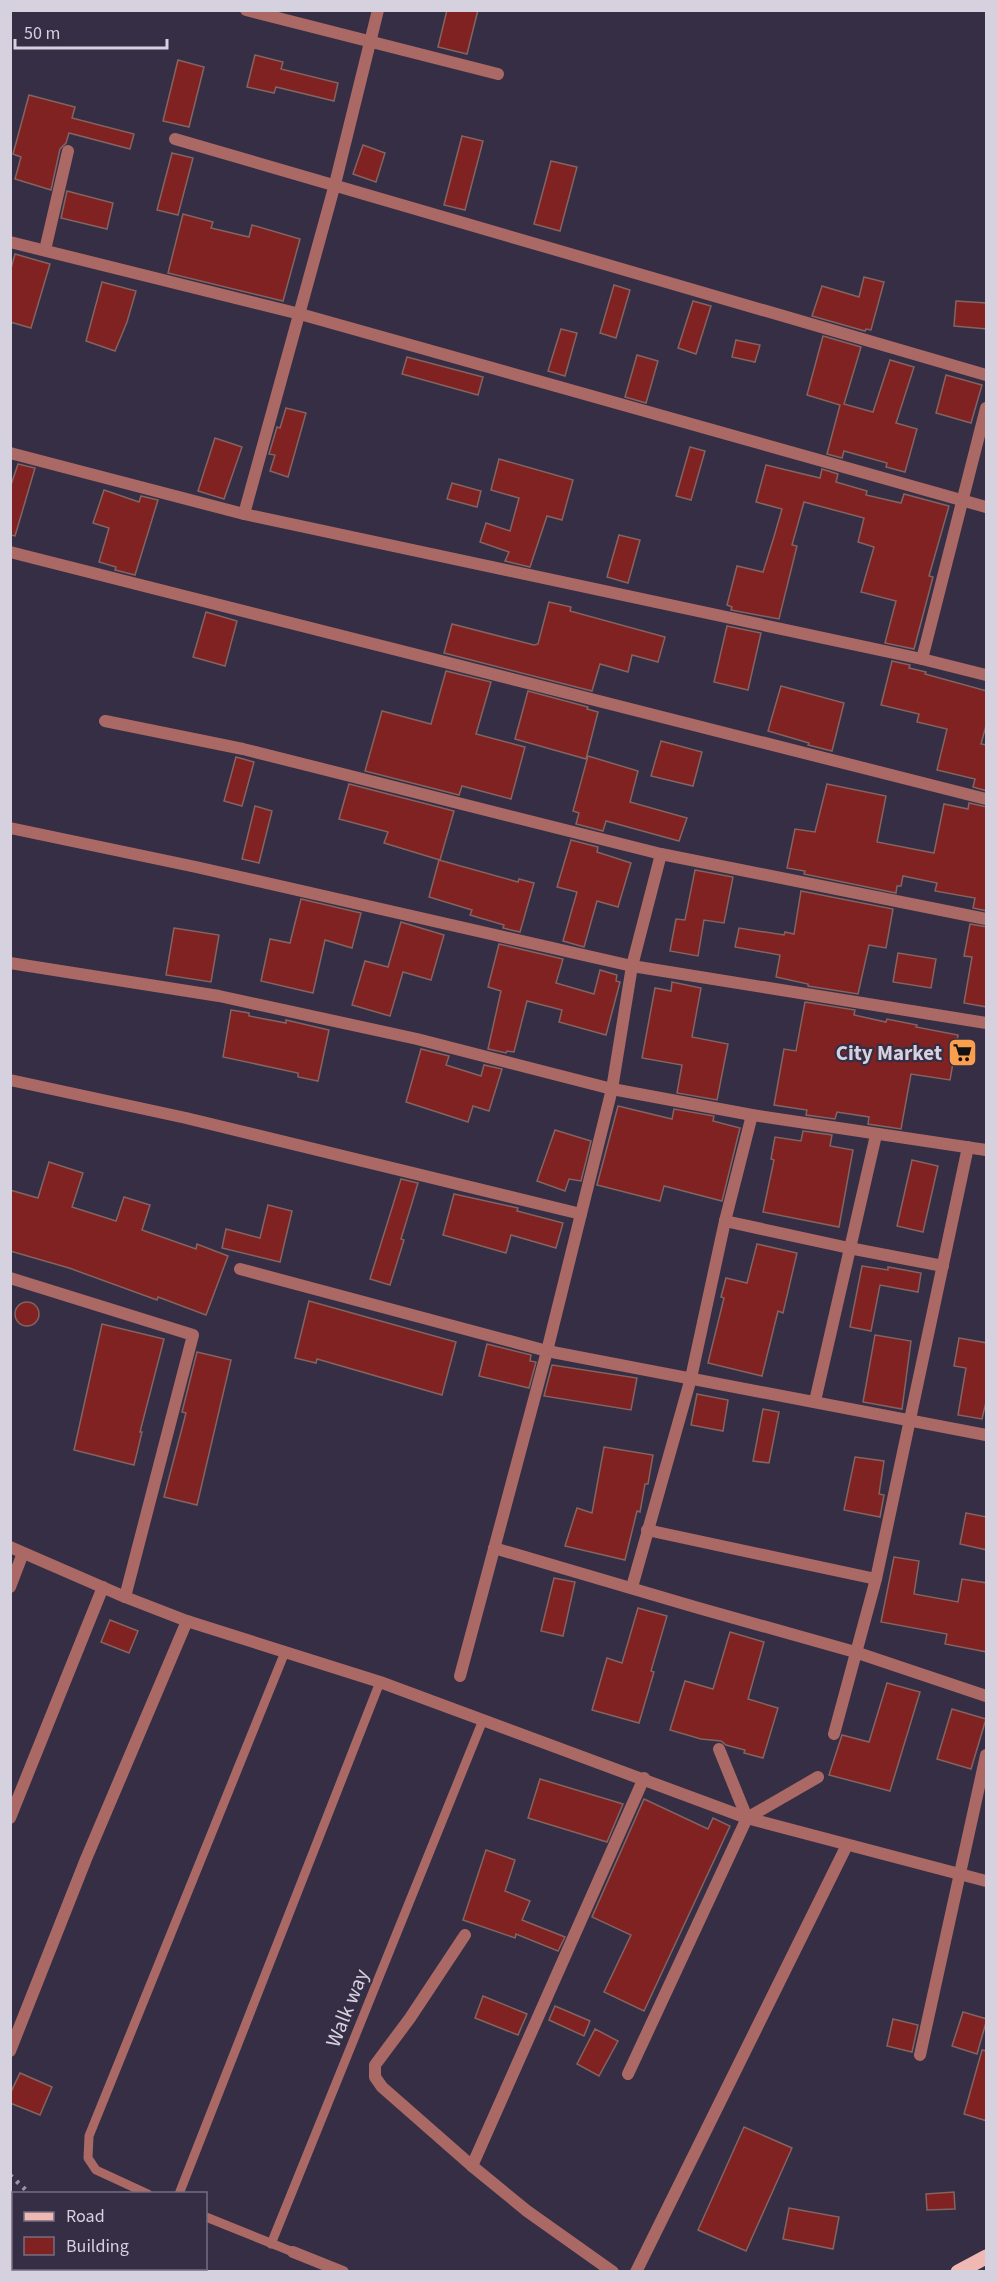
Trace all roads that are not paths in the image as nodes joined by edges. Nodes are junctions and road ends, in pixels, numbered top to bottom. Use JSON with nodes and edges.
{"nodes":[{"id":1,"x":246,"y":10,"type":"edge"},
{"id":2,"x":378,"y":10,"type":"edge"},
{"id":3,"x":369,"y":43,"type":"junction"},
{"id":4,"x":498,"y":74,"type":"dead end"},
{"id":5,"x":175,"y":139,"type":"dead end"},
{"id":6,"x":68,"y":151,"type":"dead end"},
{"id":7,"x":335,"y":184,"type":"junction"},
{"id":8,"x":10,"y":242,"type":"edge"},
{"id":9,"x":45,"y":250,"type":"junction"},
{"id":10,"x":300,"y":314,"type":"junction"},
{"id":11,"x":987,"y":375,"type":"edge"},
{"id":12,"x":987,"y":408,"type":"edge"},
{"id":13,"x":10,"y":453,"type":"edge"},
{"id":14,"x":963,"y":501,"type":"junction"},
{"id":15,"x":987,"y":507,"type":"edge"},
{"id":16,"x":243,"y":514,"type":"junction"},
{"id":17,"x":10,"y":552,"type":"edge"},
{"id":18,"x":922,"y":659,"type":"junction"},
{"id":19,"x":987,"y":675,"type":"edge"},
{"id":20,"x":105,"y":721,"type":"dead end"},
{"id":21,"x":987,"y":799,"type":"edge"},
{"id":22,"x":10,"y":828,"type":"edge"},
{"id":23,"x":661,"y":854,"type":"junction"},
{"id":24,"x":987,"y":919,"type":"edge"},
{"id":25,"x":10,"y":963,"type":"edge"},
{"id":26,"x":632,"y":966,"type":"junction"},
{"id":27,"x":987,"y":1023,"type":"edge"},
{"id":28,"x":10,"y":1080,"type":"edge"},
{"id":29,"x":612,"y":1089,"type":"junction"},
{"id":30,"x":752,"y":1115,"type":"junction"},
{"id":31,"x":876,"y":1135,"type":"junction"},
{"id":32,"x":968,"y":1146,"type":"junction"},
{"id":33,"x":987,"y":1150,"type":"edge"},
{"id":34,"x":581,"y":1214,"type":"junction"},
{"id":35,"x":725,"y":1221,"type":"junction"},
{"id":36,"x":849,"y":1248,"type":"junction"},
{"id":37,"x":943,"y":1266,"type":"junction"},
{"id":38,"x":240,"y":1269,"type":"dead end"},
{"id":39,"x":10,"y":1278,"type":"edge"},
{"id":40,"x":547,"y":1351,"type":"junction"},
{"id":41,"x":691,"y":1378,"type":"junction"},
{"id":42,"x":815,"y":1401,"type":"junction"},
{"id":43,"x":910,"y":1420,"type":"junction"},
{"id":44,"x":987,"y":1435,"type":"edge"},
{"id":45,"x":647,"y":1530,"type":"junction"},
{"id":46,"x":10,"y":1547,"type":"edge"},
{"id":47,"x":494,"y":1548,"type":"junction"},
{"id":48,"x":23,"y":1553,"type":"junction"},
{"id":49,"x":876,"y":1579,"type":"junction"},
{"id":50,"x":10,"y":1587,"type":"edge"},
{"id":51,"x":104,"y":1587,"type":"junction"},
{"id":52,"x":632,"y":1587,"type":"junction"},
{"id":53,"x":126,"y":1597,"type":"junction"},
{"id":54,"x":187,"y":1621,"type":"junction"},
{"id":55,"x":285,"y":1652,"type":"junction"},
{"id":56,"x":855,"y":1652,"type":"junction"},
{"id":57,"x":460,"y":1676,"type":"dead end"},
{"id":58,"x":380,"y":1682,"type":"junction"},
{"id":59,"x":987,"y":1696,"type":"edge"},
{"id":60,"x":483,"y":1720,"type":"junction"},
{"id":61,"x":834,"y":1734,"type":"dead end"},
{"id":62,"x":719,"y":1749,"type":"dead end"},
{"id":63,"x":987,"y":1755,"type":"edge"},
{"id":64,"x":818,"y":1777,"type":"dead end"},
{"id":65,"x":644,"y":1778,"type":"junction"},
{"id":66,"x":10,"y":1818,"type":"edge"},
{"id":67,"x":747,"y":1818,"type":"junction"},
{"id":68,"x":847,"y":1845,"type":"junction"},
{"id":69,"x":960,"y":1872,"type":"junction"},
{"id":70,"x":987,"y":1881,"type":"edge"},
{"id":71,"x":465,"y":1935,"type":"dead end"},
{"id":72,"x":10,"y":2051,"type":"edge"},
{"id":73,"x":920,"y":2055,"type":"dead end"},
{"id":74,"x":628,"y":2074,"type":"dead end"},
{"id":75,"x":472,"y":2166,"type":"junction"},
{"id":76,"x":146,"y":2192,"type":"edge"},
{"id":77,"x":179,"y":2192,"type":"edge"},
{"id":78,"x":207,"y":2217,"type":"edge"},
{"id":79,"x":271,"y":2244,"type":"junction"},
{"id":80,"x":293,"y":2252,"type":"joint"},
{"id":81,"x":987,"y":2257,"type":"edge"},
{"id":82,"x":343,"y":2271,"type":"edge"},
{"id":83,"x":613,"y":2271,"type":"edge"},
{"id":84,"x":636,"y":2271,"type":"edge"},
{"id":85,"x":958,"y":2271,"type":"edge"}],
"edges":[{"from":1,"to":3,"type":"street"},
{"from":2,"to":3,"type":"street"},
{"from":3,"to":4,"type":"street"},
{"from":3,"to":7,"type":"street"},
{"from":5,"to":7,"type":"street"},
{"from":6,"to":9,"type":"street"},
{"from":7,"to":10,"type":"street"},
{"from":7,"to":11,"type":"street"},
{"from":8,"to":9,"type":"street"},
{"from":9,"to":10,"type":"street"},
{"from":10,"to":14,"type":"street"},
{"from":10,"to":16,"type":"street"},
{"from":12,"to":14,"type":"street"},
{"from":13,"to":16,"type":"street"},
{"from":14,"to":15,"type":"street"},
{"from":14,"to":18,"type":"street"},
{"from":16,"to":18,"type":"street"},
{"from":17,"to":21,"type":"street"},
{"from":18,"to":19,"type":"street"},
{"from":20,"to":23,"type":"street"},
{"from":22,"to":26,"type":"street"},
{"from":23,"to":24,"type":"street"},
{"from":23,"to":26,"type":"street"},
{"from":25,"to":29,"type":"street"},
{"from":26,"to":27,"type":"street"},
{"from":26,"to":29,"type":"street"},
{"from":28,"to":34,"type":"street"},
{"from":29,"to":30,"type":"street"},
{"from":29,"to":34,"type":"street"},
{"from":30,"to":31,"type":"street"},
{"from":30,"to":35,"type":"street"},
{"from":31,"to":32,"type":"street"},
{"from":31,"to":36,"type":"street"},
{"from":32,"to":33,"type":"street"},
{"from":32,"to":37,"type":"street"},
{"from":34,"to":40,"type":"street"},
{"from":35,"to":36,"type":"street"},
{"from":35,"to":41,"type":"street"},
{"from":36,"to":37,"type":"street"},
{"from":36,"to":42,"type":"street"},
{"from":37,"to":43,"type":"street"},
{"from":38,"to":40,"type":"street"},
{"from":39,"to":53,"type":"street"},
{"from":40,"to":41,"type":"street"},
{"from":40,"to":47,"type":"street"},
{"from":41,"to":42,"type":"street"},
{"from":41,"to":45,"type":"street"},
{"from":42,"to":43,"type":"street"},
{"from":43,"to":44,"type":"street"},
{"from":43,"to":49,"type":"street"},
{"from":45,"to":49,"type":"street"},
{"from":45,"to":52,"type":"street"},
{"from":46,"to":48,"type":"street"},
{"from":47,"to":52,"type":"street"},
{"from":47,"to":57,"type":"street"},
{"from":48,"to":50,"type":"street"},
{"from":48,"to":51,"type":"street"},
{"from":49,"to":56,"type":"street"},
{"from":51,"to":53,"type":"street"},
{"from":51,"to":66,"type":"street"},
{"from":52,"to":56,"type":"street"},
{"from":53,"to":54,"type":"street"},
{"from":54,"to":55,"type":"street"},
{"from":54,"to":72,"type":"street"},
{"from":55,"to":58,"type":"street"},
{"from":55,"to":76,"type":"lane"},
{"from":56,"to":59,"type":"street"},
{"from":56,"to":61,"type":"street"},
{"from":58,"to":60,"type":"street"},
{"from":58,"to":77,"type":"lane"},
{"from":60,"to":65,"type":"street"},
{"from":60,"to":79,"type":"lane","name":"Walk way"},
{"from":62,"to":67,"type":"street"},
{"from":63,"to":69,"type":"street"},
{"from":64,"to":67,"type":"street"},
{"from":65,"to":67,"type":"street"},
{"from":65,"to":75,"type":"street"},
{"from":67,"to":68,"type":"street"},
{"from":67,"to":74,"type":"street"},
{"from":68,"to":69,"type":"street"},
{"from":68,"to":84,"type":"street"},
{"from":69,"to":70,"type":"street"},
{"from":69,"to":73,"type":"street"},
{"from":71,"to":75,"type":"street"},
{"from":75,"to":83,"type":"street"},
{"from":78,"to":79,"type":"lane"},
{"from":79,"to":80,"type":"lane"},
{"from":80,"to":82,"type":"street"},
{"from":81,"to":85,"type":"main road"}]}
